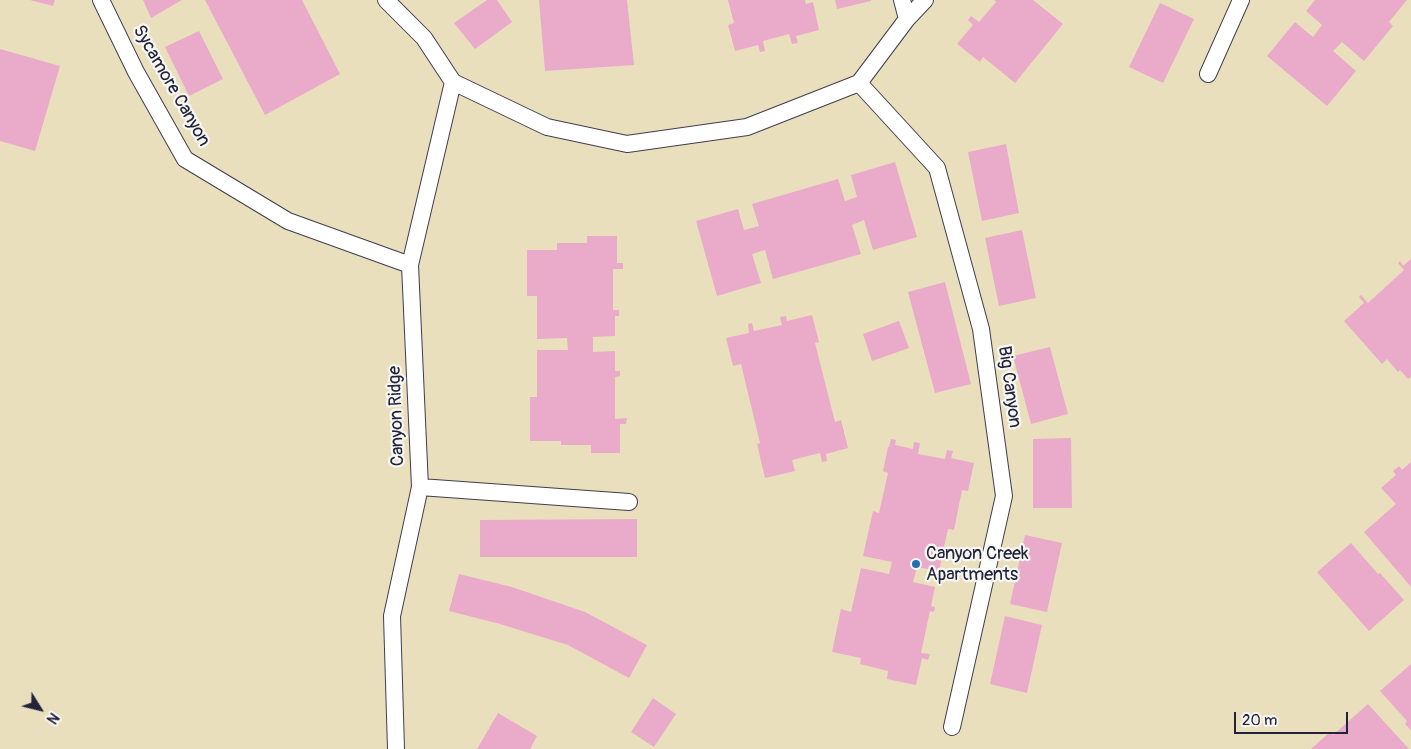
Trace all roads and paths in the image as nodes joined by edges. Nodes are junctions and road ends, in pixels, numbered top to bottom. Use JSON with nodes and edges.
{"nodes":[{"id":1,"x":101,"y":0,"type":"edge"},
{"id":2,"x":386,"y":0,"type":"edge"},
{"id":3,"x":902,"y":0,"type":"edge"},
{"id":4,"x":926,"y":0,"type":"edge"},
{"id":5,"x":1241,"y":0,"type":"edge"},
{"id":6,"x":907,"y":19,"type":"junction"},
{"id":7,"x":1208,"y":74,"type":"dead end"},
{"id":8,"x":453,"y":82,"type":"junction"},
{"id":9,"x":859,"y":83,"type":"junction"},
{"id":10,"x":410,"y":265,"type":"junction"},
{"id":11,"x":420,"y":488,"type":"junction"},
{"id":12,"x":629,"y":502,"type":"dead end"},
{"id":13,"x":952,"y":727,"type":"dead end"},
{"id":14,"x":396,"y":749,"type":"edge"}],
"edges":[{"from":1,"to":10,"type":"lane","name":"Sycamore Canyon"},
{"from":2,"to":8,"type":"lane"},
{"from":3,"to":6,"type":"lane"},
{"from":4,"to":6,"type":"lane"},
{"from":5,"to":7,"type":"lane"},
{"from":6,"to":9,"type":"lane"},
{"from":8,"to":9,"type":"lane"},
{"from":8,"to":10,"type":"lane","name":"Canyon Ridge"},
{"from":9,"to":13,"type":"lane","name":"Big Canyon"},
{"from":10,"to":11,"type":"lane","name":"Canyon Ridge"},
{"from":11,"to":12,"type":"lane"},
{"from":11,"to":14,"type":"lane","name":"Canyon Ridge"}]}
